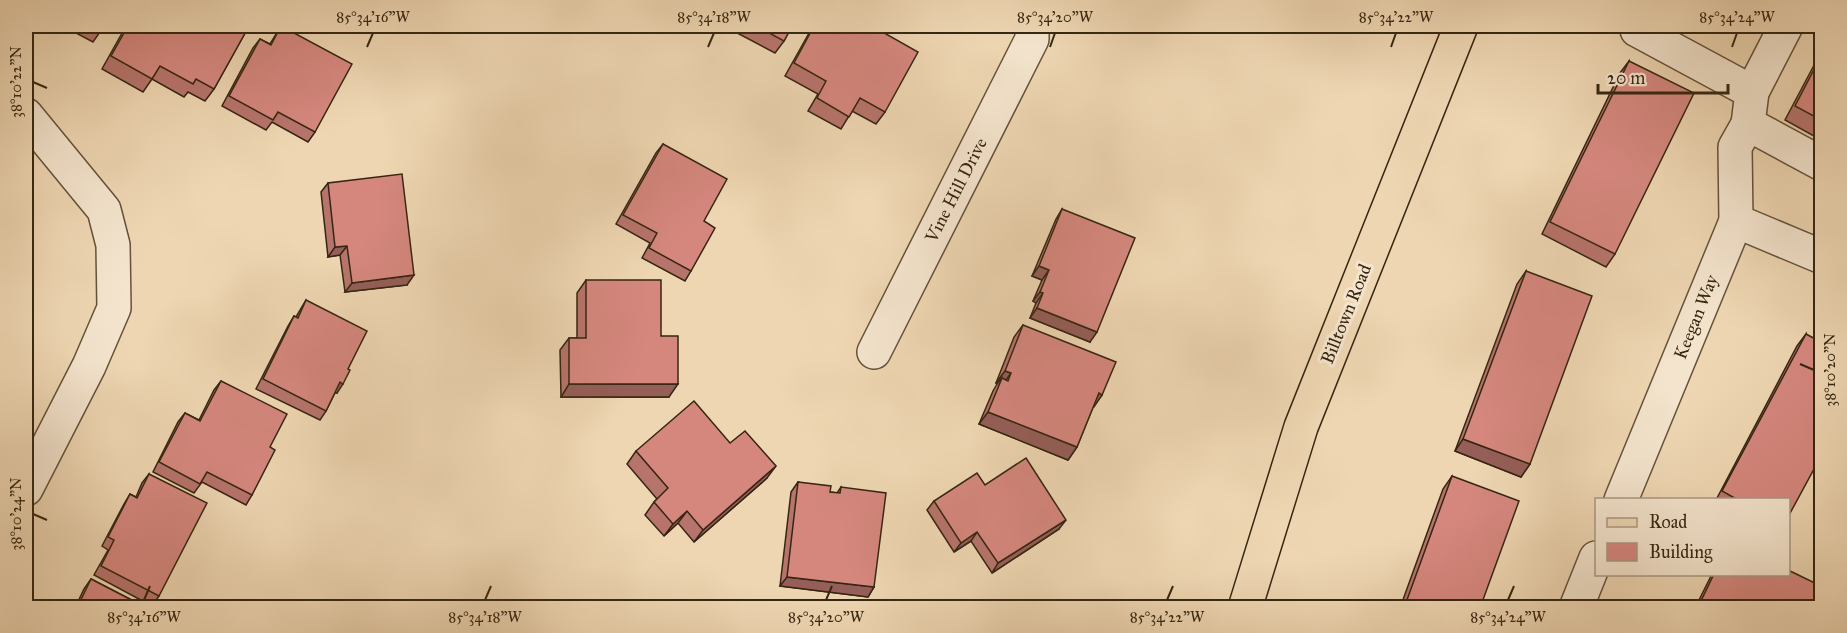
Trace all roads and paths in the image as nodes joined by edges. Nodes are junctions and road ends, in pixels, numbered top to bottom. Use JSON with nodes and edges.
{"nodes":[{"id":1,"x":1032,"y":26,"type":"edge"},
{"id":2,"x":1461,"y":26,"type":"edge"},
{"id":3,"x":1640,"y":26,"type":"edge"},
{"id":4,"x":1786,"y":26,"type":"edge"},
{"id":5,"x":1752,"y":92,"type":"junction"},
{"id":6,"x":26,"y":115,"type":"edge"},
{"id":7,"x":1748,"y":124,"type":"junction"},
{"id":8,"x":1821,"y":164,"type":"edge"},
{"id":9,"x":1736,"y":220,"type":"junction"},
{"id":10,"x":1821,"y":257,"type":"edge"},
{"id":11,"x":874,"y":352,"type":"dead end"},
{"id":12,"x":26,"y":489,"type":"edge"},
{"id":13,"x":1622,"y":498,"type":"edge"},
{"id":14,"x":1595,"y":560,"type":"edge"},
{"id":15,"x":1245,"y":608,"type":"edge"},
{"id":16,"x":1576,"y":608,"type":"edge"}],
"edges":[{"from":1,"to":11,"type":"street","name":"Vine Hill Drive"},
{"from":2,"to":15,"type":"main road","name":"Billtown Road"},
{"from":3,"to":5,"type":"street"},
{"from":4,"to":5,"type":"street"},
{"from":5,"to":7,"type":"street"},
{"from":6,"to":12,"type":"street"},
{"from":7,"to":8,"type":"street"},
{"from":7,"to":9,"type":"street"},
{"from":9,"to":10,"type":"street"},
{"from":9,"to":13,"type":"street","name":"Keegan Way"},
{"from":14,"to":16,"type":"street"}]}
